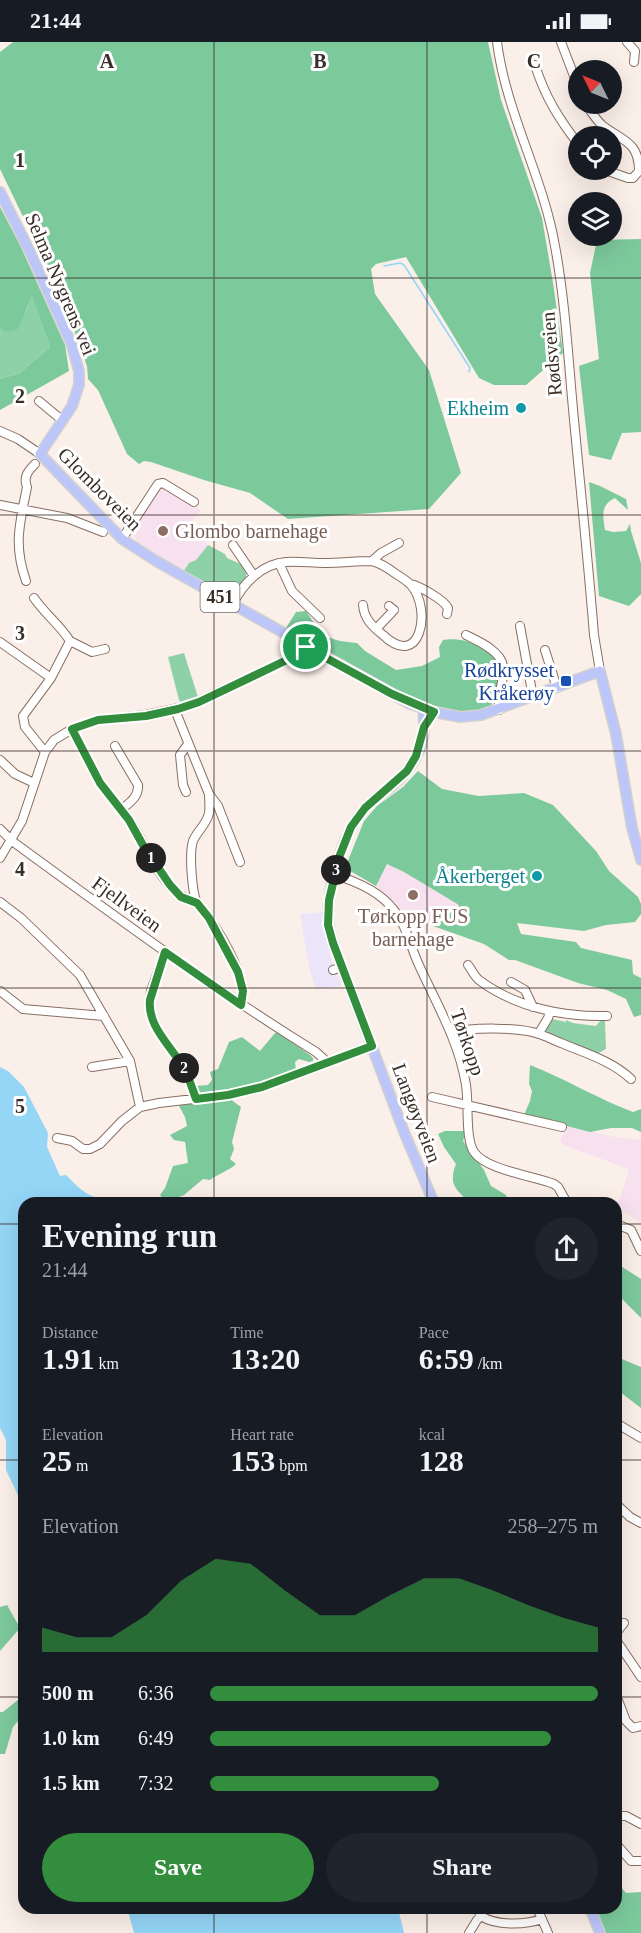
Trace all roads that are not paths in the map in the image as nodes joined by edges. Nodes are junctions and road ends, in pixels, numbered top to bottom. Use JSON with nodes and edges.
{"nodes":[{"id":1,"x":497,"y":42,"type":"edge"},
{"id":2,"x":561,"y":42,"type":"edge"},
{"id":3,"x":627,"y":42,"type":"edge"},
{"id":4,"x":568,"y":60,"type":"edge"},
{"id":5,"x":634,"y":62,"type":"dead end"},
{"id":6,"x":535,"y":65,"type":"dead end"},
{"id":7,"x":592,"y":114,"type":"edge"},
{"id":8,"x":603,"y":126,"type":"edge"},
{"id":9,"x":568,"y":130,"type":"edge"},
{"id":10,"x":622,"y":138,"type":"edge"},
{"id":11,"x":622,"y":176,"type":"edge"},
{"id":12,"x":0,"y":192,"type":"edge"},
{"id":13,"x":39,"y":401,"type":"dead end"},
{"id":14,"x":63,"y":421,"type":"junction"},
{"id":15,"x":0,"y":431,"type":"edge"},
{"id":16,"x":40,"y":454,"type":"junction"},
{"id":17,"x":35,"y":464,"type":"dead end"},
{"id":18,"x":194,"y":502,"type":"dead end"},
{"id":19,"x":0,"y":505,"type":"edge"},
{"id":20,"x":22,"y":510,"type":"junction"},
{"id":21,"x":103,"y":532,"type":"dead end"},
{"id":22,"x":122,"y":538,"type":"junction"},
{"id":23,"x":399,"y":543,"type":"dead end"},
{"id":24,"x":232,"y":545,"type":"dead end"},
{"id":25,"x":372,"y":561,"type":"junction"},
{"id":26,"x":279,"y":563,"type":"junction"},
{"id":27,"x":254,"y":576,"type":"junction"},
{"id":28,"x":26,"y":581,"type":"dead end"},
{"id":29,"x":411,"y":584,"type":"junction"},
{"id":30,"x":34,"y":598,"type":"dead end"},
{"id":31,"x":233,"y":604,"type":"junction"},
{"id":32,"x":363,"y":606,"type":"dead end"},
{"id":33,"x":389,"y":606,"type":"dead end"},
{"id":34,"x":447,"y":614,"type":"dead end"},
{"id":35,"x":320,"y":618,"type":"dead end"},
{"id":36,"x":520,"y":626,"type":"dead end"},
{"id":37,"x":376,"y":629,"type":"junction"},
{"id":38,"x":466,"y":635,"type":"dead end"},
{"id":39,"x":70,"y":641,"type":"junction"},
{"id":40,"x":0,"y":642,"type":"edge"},
{"id":41,"x":306,"y":647,"type":"junction"},
{"id":42,"x":105,"y":649,"type":"dead end"},
{"id":43,"x":544,"y":650,"type":"dead end"},
{"id":44,"x":600,"y":672,"type":"junction"},
{"id":45,"x":51,"y":678,"type":"junction"},
{"id":46,"x":557,"y":688,"type":"junction"},
{"id":47,"x":533,"y":697,"type":"junction"},
{"id":48,"x":424,"y":709,"type":"junction"},
{"id":49,"x":175,"y":710,"type":"junction"},
{"id":50,"x":499,"y":710,"type":"junction"},
{"id":51,"x":434,"y":712,"type":"junction"},
{"id":52,"x":424,"y":727,"type":"junction"},
{"id":53,"x":72,"y":729,"type":"junction"},
{"id":54,"x":188,"y":744,"type":"junction"},
{"id":55,"x":115,"y":746,"type":"dead end"},
{"id":56,"x":45,"y":752,"type":"junction"},
{"id":57,"x":0,"y":760,"type":"edge"},
{"id":58,"x":34,"y":783,"type":"junction"},
{"id":59,"x":186,"y":792,"type":"dead end"},
{"id":60,"x":209,"y":794,"type":"junction"},
{"id":61,"x":122,"y":809,"type":"junction"},
{"id":62,"x":0,"y":829,"type":"edge"},
{"id":63,"x":12,"y":841,"type":"junction"},
{"id":64,"x":0,"y":858,"type":"edge"},
{"id":65,"x":641,"y":860,"type":"edge"},
{"id":66,"x":240,"y":862,"type":"dead end"},
{"id":67,"x":335,"y":875,"type":"junction"},
{"id":68,"x":0,"y":902,"type":"edge"},
{"id":69,"x":197,"y":903,"type":"junction"},
{"id":70,"x":165,"y":952,"type":"junction"},
{"id":71,"x":468,"y":965,"type":"dead end"},
{"id":72,"x":511,"y":982,"type":"dead end"},
{"id":73,"x":0,"y":991,"type":"edge"},
{"id":74,"x":241,"y":1005,"type":"junction"},
{"id":75,"x":533,"y":1007,"type":"junction"},
{"id":76,"x":550,"y":1012,"type":"junction"},
{"id":77,"x":104,"y":1016,"type":"junction"},
{"id":78,"x":607,"y":1016,"type":"dead end"},
{"id":79,"x":450,"y":1033,"type":"junction"},
{"id":80,"x":539,"y":1034,"type":"junction"},
{"id":81,"x":372,"y":1046,"type":"junction"},
{"id":82,"x":130,"y":1061,"type":"junction"},
{"id":83,"x":327,"y":1062,"type":"junction"},
{"id":84,"x":92,"y":1067,"type":"dead end"},
{"id":85,"x":632,"y":1079,"type":"dead end"},
{"id":86,"x":432,"y":1097,"type":"dead end"},
{"id":87,"x":196,"y":1099,"type":"junction"},
{"id":88,"x":469,"y":1105,"type":"junction"},
{"id":89,"x":140,"y":1107,"type":"junction"},
{"id":90,"x":562,"y":1127,"type":"dead end"},
{"id":91,"x":57,"y":1138,"type":"dead end"},
{"id":92,"x":431,"y":1197,"type":"edge"},
{"id":93,"x":564,"y":1197,"type":"edge"},
{"id":94,"x":622,"y":1226,"type":"edge"},
{"id":95,"x":641,"y":1251,"type":"edge"},
{"id":96,"x":622,"y":1427,"type":"edge"},
{"id":97,"x":641,"y":1438,"type":"edge"},
{"id":98,"x":622,"y":1510,"type":"edge"},
{"id":99,"x":641,"y":1523,"type":"edge"},
{"id":100,"x":624,"y":1623,"type":"dead end"},
{"id":101,"x":622,"y":1626,"type":"edge"},
{"id":102,"x":622,"y":1649,"type":"edge"},
{"id":103,"x":641,"y":1677,"type":"edge"},
{"id":104,"x":622,"y":1711,"type":"edge"},
{"id":105,"x":641,"y":1726,"type":"edge"},
{"id":106,"x":622,"y":1816,"type":"edge"},
{"id":107,"x":641,"y":1824,"type":"edge"},
{"id":108,"x":622,"y":1851,"type":"edge"},
{"id":109,"x":641,"y":1861,"type":"edge"},
{"id":110,"x":540,"y":1914,"type":"edge"},
{"id":111,"x":592,"y":1914,"type":"edge"},
{"id":112,"x":481,"y":1916,"type":"joint"},
{"id":113,"x":542,"y":1919,"type":"junction"},
{"id":114,"x":469,"y":1933,"type":"edge"},
{"id":115,"x":548,"y":1933,"type":"edge"},
{"id":116,"x":600,"y":1933,"type":"edge"}],
"edges":[{"from":1,"to":44,"type":"street","name":"Rødsveien"},
{"from":2,"to":4,"type":"street"},
{"from":3,"to":5,"type":"street"},
{"from":6,"to":9,"type":"street"},
{"from":7,"to":8,"type":"street"},
{"from":10,"to":11,"type":"street"},
{"from":12,"to":14,"type":"main road","name":"Selma Nygrens vei"},
{"from":13,"to":14,"type":"street"},
{"from":14,"to":16,"type":"main road","name":"Selma Nygrens vei"},
{"from":15,"to":16,"type":"street","name":"Glomboveien"},
{"from":16,"to":22,"type":"main road","name":"Glomboveien","number":"451"},
{"from":17,"to":20,"type":"street"},
{"from":18,"to":22,"type":"street"},
{"from":19,"to":20,"type":"street"},
{"from":20,"to":21,"type":"street"},
{"from":20,"to":28,"type":"street"},
{"from":22,"to":31,"type":"main road","name":"Glomboveien","number":"451"},
{"from":23,"to":25,"type":"street"},
{"from":24,"to":27,"type":"street"},
{"from":25,"to":26,"type":"street"},
{"from":25,"to":29,"type":"street"},
{"from":26,"to":27,"type":"street"},
{"from":26,"to":35,"type":"street"},
{"from":27,"to":31,"type":"street"},
{"from":29,"to":34,"type":"street"},
{"from":29,"to":37,"type":"street"},
{"from":30,"to":39,"type":"street"},
{"from":31,"to":41,"type":"main road","name":"Glomboveien","number":"451"},
{"from":32,"to":37,"type":"street"},
{"from":33,"to":37,"type":"street"},
{"from":36,"to":47,"type":"street"},
{"from":38,"to":50,"type":"street"},
{"from":39,"to":42,"type":"street"},
{"from":39,"to":45,"type":"street"},
{"from":40,"to":45,"type":"street"},
{"from":41,"to":48,"type":"main road","name":"Glomboveien","number":"451"},
{"from":41,"to":49,"type":"street"},
{"from":43,"to":46,"type":"street"},
{"from":44,"to":46,"type":"main road","name":"Glomboveien","number":"451"},
{"from":44,"to":65,"type":"main road"},
{"from":45,"to":56,"type":"street"},
{"from":46,"to":47,"type":"main road","name":"Glomboveien","number":"451"},
{"from":47,"to":50,"type":"main road","name":"Glomboveien","number":"451"},
{"from":48,"to":51,"type":"main road","name":"Glomboveien","number":"451"},
{"from":48,"to":52,"type":"main road","name":"Langøyveien"},
{"from":49,"to":53,"type":"street"},
{"from":49,"to":54,"type":"street"},
{"from":50,"to":51,"type":"main road","name":"Glomboveien","number":"451"},
{"from":51,"to":52,"type":"main road","name":"Langøyveien"},
{"from":52,"to":67,"type":"main road","name":"Langøyveien"},
{"from":53,"to":56,"type":"street"},
{"from":53,"to":61,"type":"street"},
{"from":54,"to":59,"type":"street"},
{"from":54,"to":60,"type":"street"},
{"from":55,"to":61,"type":"street"},
{"from":56,"to":58,"type":"street"},
{"from":57,"to":58,"type":"street"},
{"from":58,"to":63,"type":"street"},
{"from":60,"to":66,"type":"street"},
{"from":60,"to":69,"type":"street"},
{"from":61,"to":69,"type":"street"},
{"from":62,"to":63,"type":"street","name":"Fjellveien"},
{"from":63,"to":64,"type":"street"},
{"from":63,"to":70,"type":"street","name":"Fjellveien"},
{"from":67,"to":79,"type":"street","name":"Tørkopp"},
{"from":67,"to":81,"type":"main road","name":"Langøyveien"},
{"from":68,"to":77,"type":"street"},
{"from":69,"to":74,"type":"street"},
{"from":70,"to":74,"type":"street","name":"Fjellveien"},
{"from":70,"to":87,"type":"street"},
{"from":71,"to":75,"type":"street"},
{"from":72,"to":75,"type":"street"},
{"from":73,"to":77,"type":"street"},
{"from":74,"to":83,"type":"street","name":"Fjellveien"},
{"from":75,"to":76,"type":"street"},
{"from":76,"to":78,"type":"street"},
{"from":76,"to":80,"type":"street"},
{"from":77,"to":82,"type":"street"},
{"from":79,"to":80,"type":"street"},
{"from":79,"to":88,"type":"street","name":"Tørkopp"},
{"from":80,"to":85,"type":"street"},
{"from":81,"to":83,"type":"street"},
{"from":81,"to":92,"type":"main road","name":"Langøyveien"},
{"from":82,"to":84,"type":"street"},
{"from":82,"to":89,"type":"street"},
{"from":83,"to":87,"type":"street"},
{"from":86,"to":88,"type":"street"},
{"from":87,"to":89,"type":"street"},
{"from":88,"to":90,"type":"street"},
{"from":88,"to":93,"type":"street","name":"Tørkopp"},
{"from":89,"to":91,"type":"street"},
{"from":94,"to":95,"type":"street"},
{"from":96,"to":97,"type":"street"},
{"from":98,"to":99,"type":"street"},
{"from":100,"to":101,"type":"street"},
{"from":102,"to":103,"type":"street"},
{"from":104,"to":105,"type":"street"},
{"from":106,"to":107,"type":"street"},
{"from":108,"to":109,"type":"street"},
{"from":110,"to":113,"type":"street"},
{"from":111,"to":116,"type":"main road"},
{"from":112,"to":113,"type":"street"},
{"from":112,"to":114,"type":"street"},
{"from":113,"to":115,"type":"street"}]}
